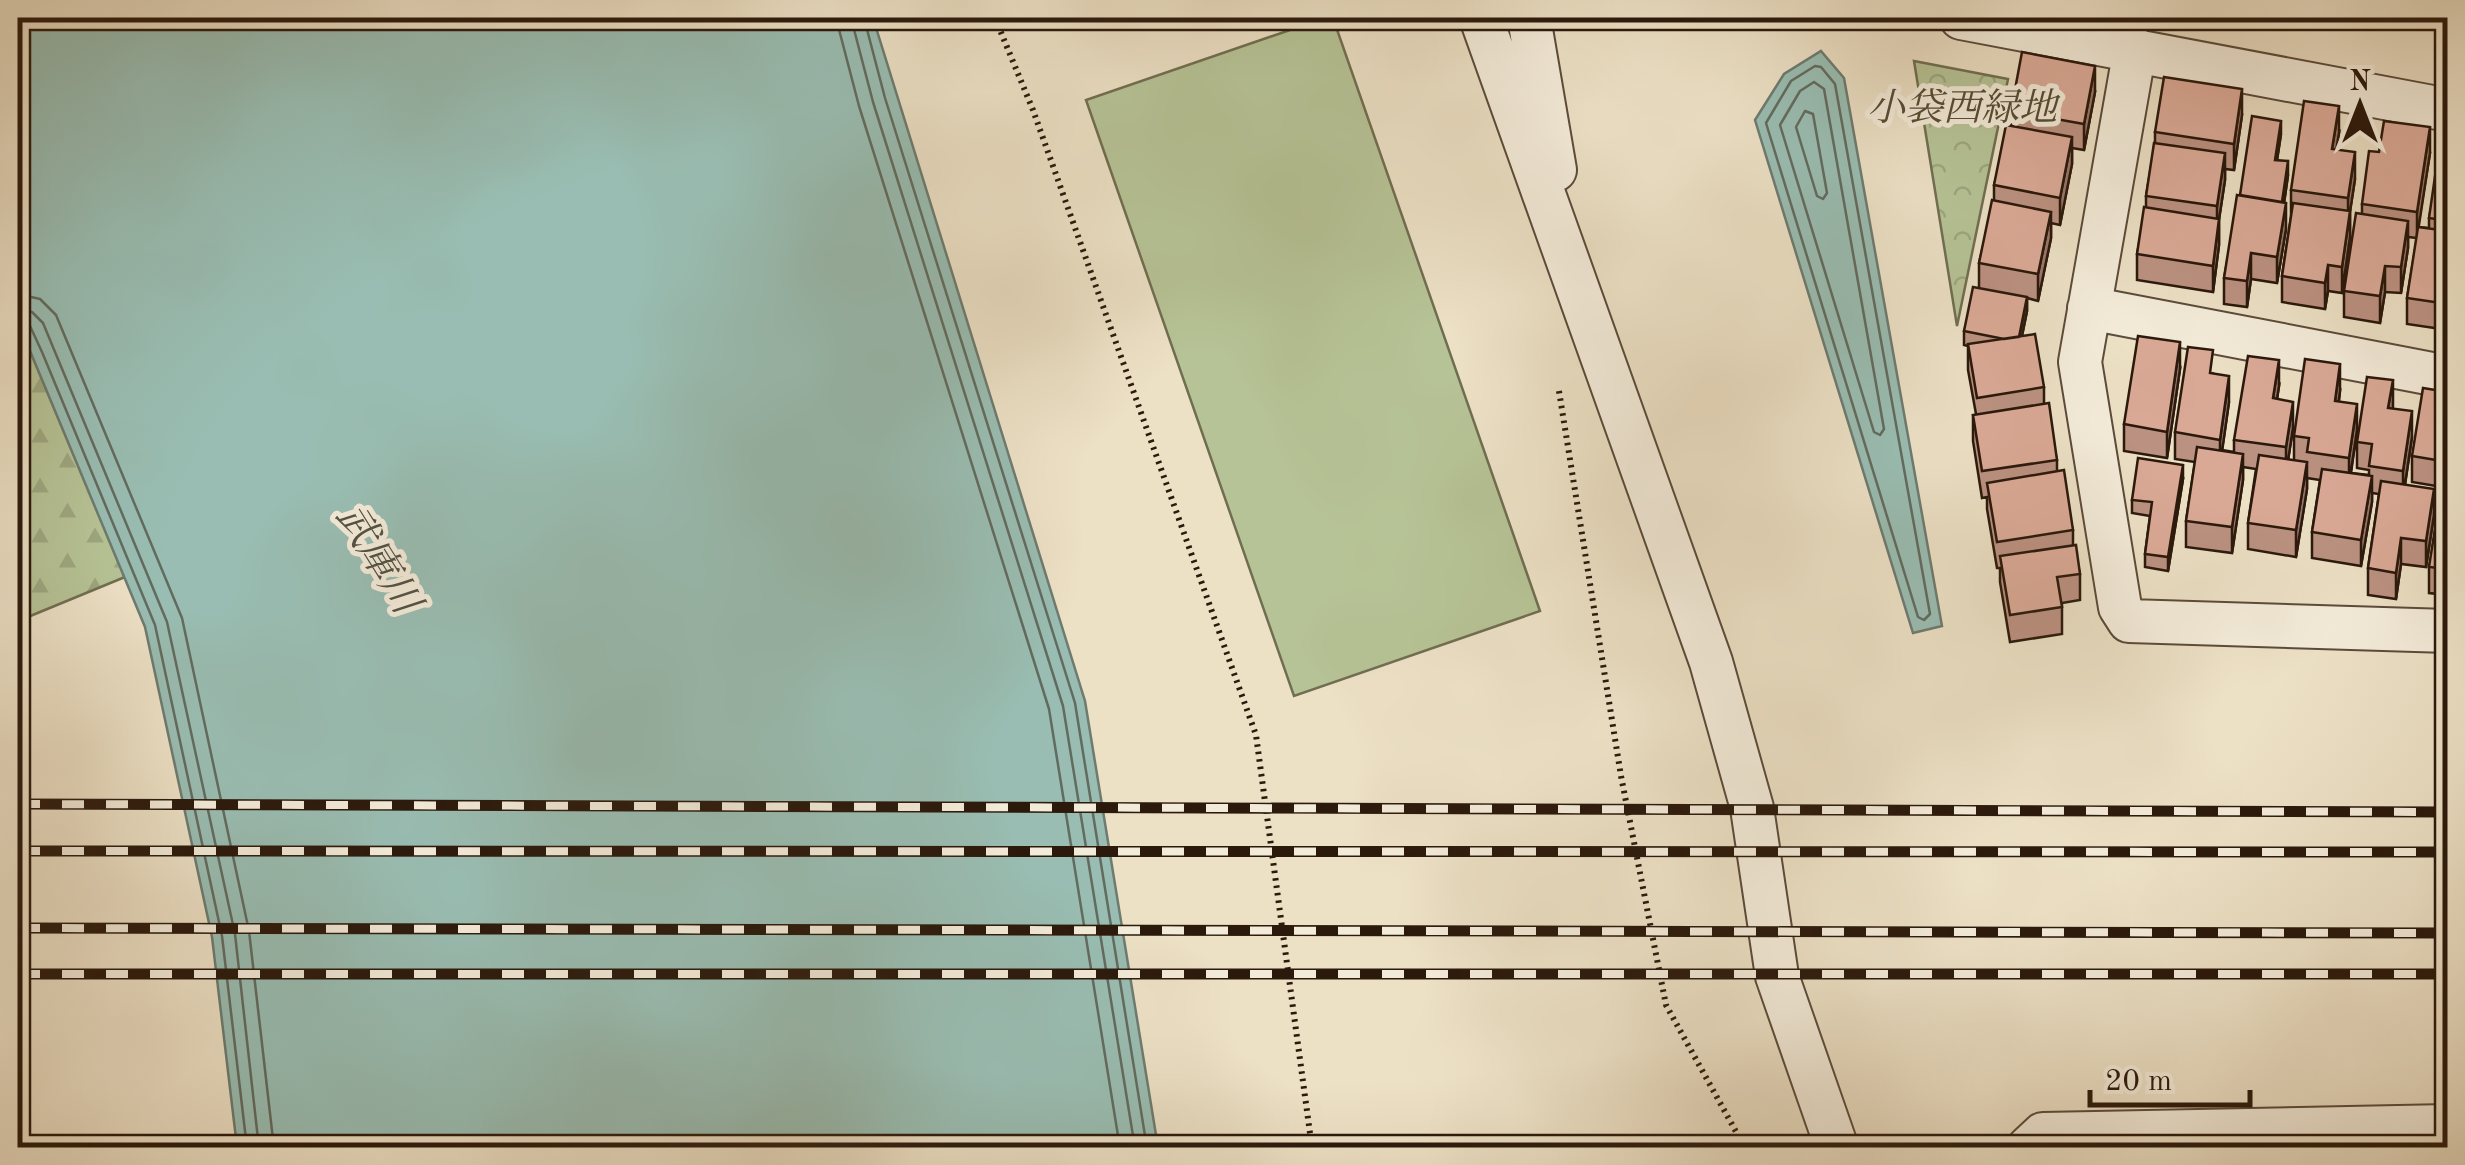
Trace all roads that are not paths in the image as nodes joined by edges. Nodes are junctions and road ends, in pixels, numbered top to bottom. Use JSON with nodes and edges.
{"nodes":[{"id":1,"x":1481,"y":18,"type":"edge"},
{"id":2,"x":1529,"y":18,"type":"edge"},
{"id":3,"x":1961,"y":18,"type":"edge"},
{"id":4,"x":2135,"y":49,"type":"junction"},
{"id":5,"x":2448,"y":110,"type":"edge"},
{"id":6,"x":1572,"y":272,"type":"junction"},
{"id":7,"x":2089,"y":308,"type":"junction"},
{"id":8,"x":2448,"y":377,"type":"edge"},
{"id":9,"x":2448,"y":631,"type":"edge"},
{"id":10,"x":2448,"y":1126,"type":"edge"},
{"id":11,"x":2334,"y":1138,"type":"edge"},
{"id":12,"x":1838,"y":1148,"type":"edge"},
{"id":13,"x":2028,"y":1148,"type":"edge"}],
"edges":[{"from":1,"to":6,"type":"street"},
{"from":2,"to":6,"type":"street"},
{"from":3,"to":4,"type":"street"},
{"from":4,"to":5,"type":"street"},
{"from":4,"to":7,"type":"street"},
{"from":6,"to":12,"type":"street"},
{"from":7,"to":8,"type":"street"},
{"from":7,"to":9,"type":"street"},
{"from":10,"to":11,"type":"street"},
{"from":11,"to":13,"type":"street"}]}
